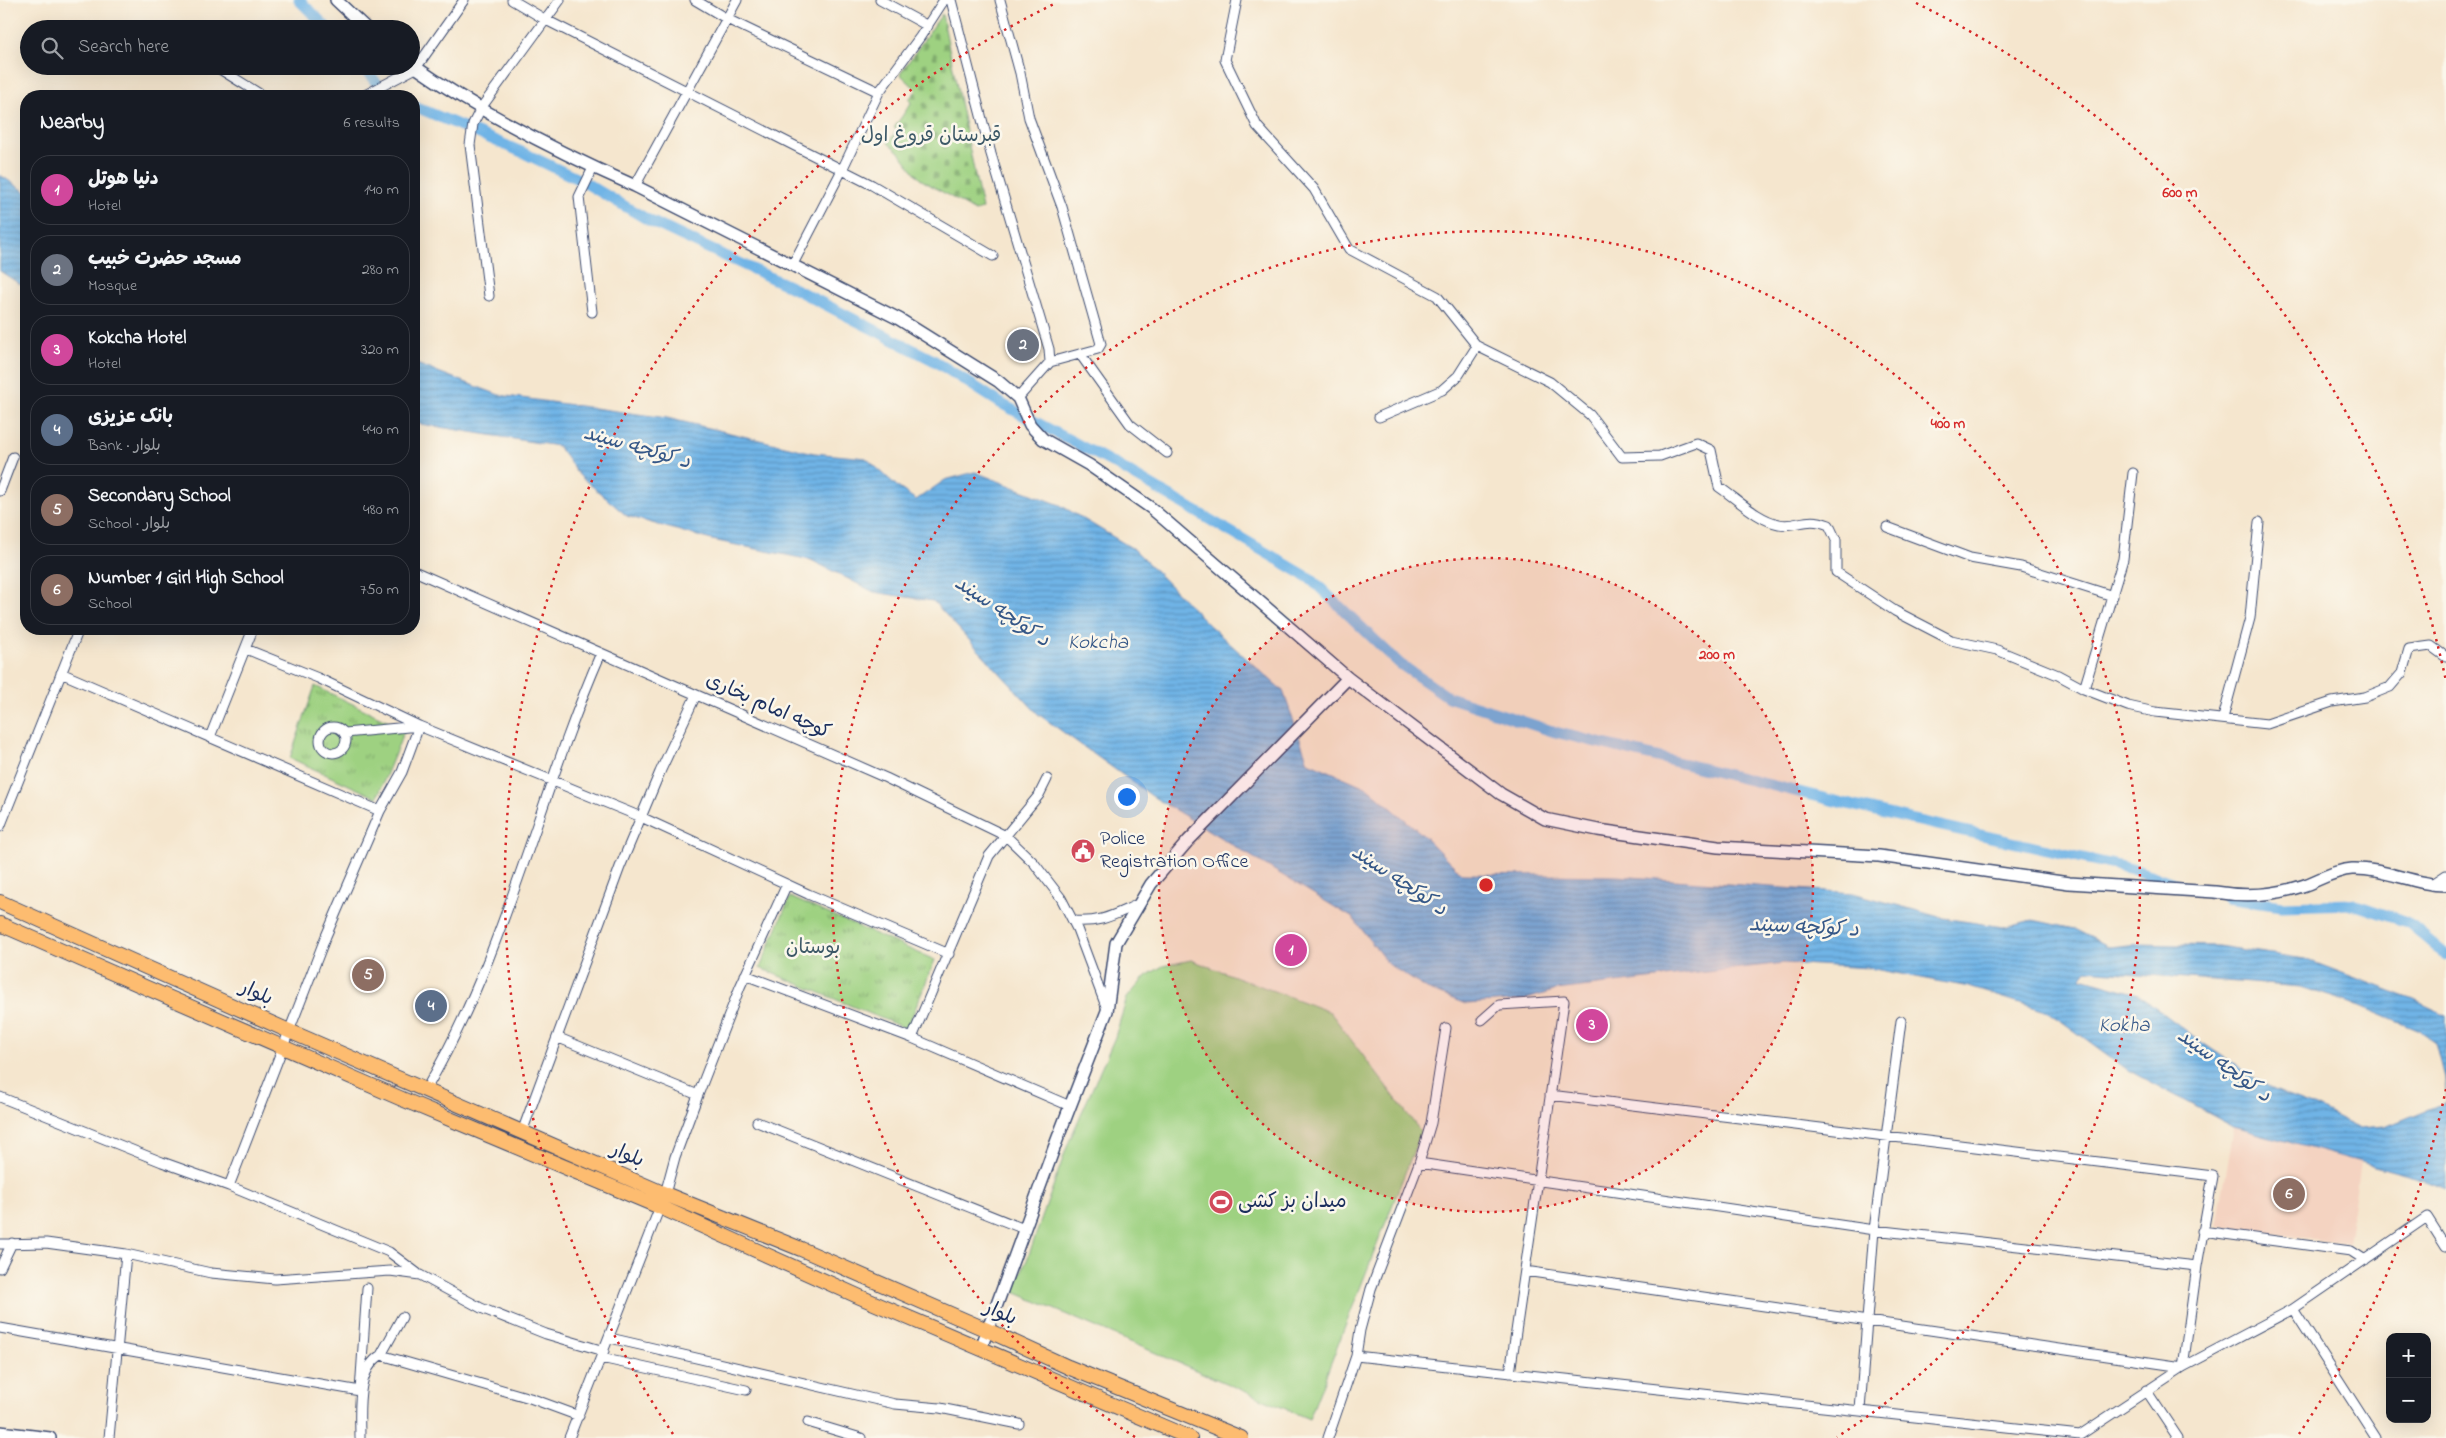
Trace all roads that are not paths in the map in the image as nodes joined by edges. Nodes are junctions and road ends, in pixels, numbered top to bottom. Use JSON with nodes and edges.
{"nodes":[{"id":1,"x":336,"y":0,"type":"edge"},
{"id":2,"x":464,"y":0,"type":"edge"},
{"id":3,"x":512,"y":0,"type":"edge"},
{"id":4,"x":560,"y":0,"type":"edge"},
{"id":5,"x":695,"y":0,"type":"edge"},
{"id":6,"x":737,"y":0,"type":"edge"},
{"id":7,"x":880,"y":0,"type":"edge"},
{"id":8,"x":951,"y":0,"type":"edge"},
{"id":9,"x":1000,"y":0,"type":"edge"},
{"id":10,"x":1237,"y":0,"type":"edge"},
{"id":11,"x":727,"y":19,"type":"junction"},
{"id":12,"x":358,"y":20,"type":"edge"},
{"id":13,"x":546,"y":20,"type":"junction"},
{"id":14,"x":928,"y":26,"type":"junction"},
{"id":15,"x":420,"y":58,"type":"edge"},
{"id":16,"x":420,"y":70,"type":"edge"},
{"id":17,"x":229,"y":75,"type":"edge"},
{"id":18,"x":399,"y":75,"type":"edge"},
{"id":19,"x":251,"y":90,"type":"edge"},
{"id":20,"x":374,"y":90,"type":"edge"},
{"id":21,"x":688,"y":90,"type":"junction"},
{"id":22,"x":879,"y":92,"type":"junction"},
{"id":23,"x":481,"y":108,"type":"junction"},
{"id":24,"x":593,"y":168,"type":"junction"},
{"id":25,"x":842,"y":170,"type":"junction"},
{"id":26,"x":635,"y":186,"type":"junction"},
{"id":27,"x":993,"y":256,"type":"dead end"},
{"id":28,"x":792,"y":266,"type":"junction"},
{"id":29,"x":489,"y":296,"type":"dead end"},
{"id":30,"x":592,"y":312,"type":"dead end"},
{"id":31,"x":1478,"y":346,"type":"junction"},
{"id":32,"x":1080,"y":354,"type":"junction"},
{"id":33,"x":1050,"y":362,"type":"junction"},
{"id":34,"x":1018,"y":398,"type":"junction"},
{"id":35,"x":1379,"y":417,"type":"dead end"},
{"id":36,"x":1167,"y":453,"type":"dead end"},
{"id":37,"x":13,"y":457,"type":"dead end"},
{"id":38,"x":2133,"y":474,"type":"dead end"},
{"id":39,"x":0,"y":491,"type":"edge"},
{"id":40,"x":2259,"y":522,"type":"dead end"},
{"id":41,"x":1887,"y":527,"type":"dead end"},
{"id":42,"x":420,"y":574,"type":"edge"},
{"id":43,"x":2113,"y":596,"type":"junction"},
{"id":44,"x":77,"y":635,"type":"edge"},
{"id":45,"x":251,"y":635,"type":"edge"},
{"id":46,"x":246,"y":649,"type":"junction"},
{"id":47,"x":601,"y":653,"type":"junction"},
{"id":48,"x":2446,"y":657,"type":"edge"},
{"id":49,"x":61,"y":673,"type":"junction"},
{"id":50,"x":1348,"y":678,"type":"junction"},
{"id":51,"x":2084,"y":689,"type":"junction"},
{"id":52,"x":696,"y":695,"type":"junction"},
{"id":53,"x":2223,"y":718,"type":"junction"},
{"id":54,"x":419,"y":726,"type":"junction"},
{"id":55,"x":344,"y":733,"type":"dead end"},
{"id":56,"x":210,"y":737,"type":"junction"},
{"id":57,"x":1047,"y":779,"type":"dead end"},
{"id":58,"x":553,"y":781,"type":"junction"},
{"id":59,"x":380,"y":811,"type":"junction"},
{"id":60,"x":641,"y":817,"type":"junction"},
{"id":61,"x":0,"y":827,"type":"edge"},
{"id":62,"x":1006,"y":836,"type":"junction"},
{"id":63,"x":2446,"y":875,"type":"edge"},
{"id":64,"x":787,"y":884,"type":"junction"},
{"id":65,"x":2431,"y":885,"type":"junction"},
{"id":66,"x":2446,"y":886,"type":"edge"},
{"id":67,"x":0,"y":902,"type":"edge"},
{"id":68,"x":1139,"y":904,"type":"junction"},
{"id":69,"x":1073,"y":921,"type":"junction"},
{"id":70,"x":0,"y":924,"type":"edge"},
{"id":71,"x":949,"y":954,"type":"junction"},
{"id":72,"x":745,"y":975,"type":"junction"},
{"id":73,"x":1107,"y":1011,"type":"junction"},
{"id":74,"x":1482,"y":1020,"type":"dead end"},
{"id":75,"x":1901,"y":1021,"type":"dead end"},
{"id":76,"x":1446,"y":1028,"type":"dead end"},
{"id":77,"x":289,"y":1031,"type":"junction"},
{"id":78,"x":559,"y":1038,"type":"junction"},
{"id":79,"x":912,"y":1038,"type":"junction"},
{"id":80,"x":283,"y":1047,"type":"junction"},
{"id":81,"x":426,"y":1091,"type":"junction"},
{"id":82,"x":698,"y":1095,"type":"junction"},
{"id":83,"x":1550,"y":1095,"type":"junction"},
{"id":84,"x":0,"y":1097,"type":"edge"},
{"id":85,"x":1070,"y":1106,"type":"junction"},
{"id":86,"x":757,"y":1122,"type":"dead end"},
{"id":87,"x":522,"y":1132,"type":"junction"},
{"id":88,"x":1887,"y":1137,"type":"junction"},
{"id":89,"x":565,"y":1159,"type":"junction"},
{"id":90,"x":1419,"y":1163,"type":"junction"},
{"id":91,"x":1538,"y":1179,"type":"junction"},
{"id":92,"x":229,"y":1186,"type":"junction"},
{"id":93,"x":663,"y":1201,"type":"junction"},
{"id":94,"x":1024,"y":1228,"type":"junction"},
{"id":95,"x":1874,"y":1230,"type":"junction"},
{"id":96,"x":2202,"y":1231,"type":"junction"},
{"id":97,"x":12,"y":1243,"type":"junction"},
{"id":98,"x":0,"y":1244,"type":"edge"},
{"id":99,"x":2446,"y":1247,"type":"edge"},
{"id":100,"x":126,"y":1254,"type":"junction"},
{"id":101,"x":2365,"y":1260,"type":"junction"},
{"id":102,"x":2197,"y":1266,"type":"junction"},
{"id":103,"x":0,"y":1268,"type":"edge"},
{"id":104,"x":1525,"y":1271,"type":"junction"},
{"id":105,"x":420,"y":1275,"type":"junction"},
{"id":106,"x":367,"y":1288,"type":"dead end"},
{"id":107,"x":2293,"y":1309,"type":"junction"},
{"id":108,"x":402,"y":1317,"type":"dead end"},
{"id":109,"x":1866,"y":1322,"type":"junction"},
{"id":110,"x":0,"y":1328,"type":"edge"},
{"id":111,"x":988,"y":1330,"type":"junction"},
{"id":112,"x":610,"y":1338,"type":"junction"},
{"id":113,"x":119,"y":1348,"type":"junction"},
{"id":114,"x":980,"y":1348,"type":"junction"},
{"id":115,"x":603,"y":1355,"type":"junction"},
{"id":116,"x":381,"y":1356,"type":"junction"},
{"id":117,"x":1356,"y":1356,"type":"junction"},
{"id":118,"x":2183,"y":1367,"type":"junction"},
{"id":119,"x":1510,"y":1372,"type":"junction"},
{"id":120,"x":746,"y":1390,"type":"dead end"},
{"id":121,"x":2146,"y":1390,"type":"junction"},
{"id":122,"x":360,"y":1391,"type":"junction"},
{"id":123,"x":1860,"y":1410,"type":"junction"},
{"id":124,"x":579,"y":1416,"type":"junction"},
{"id":125,"x":808,"y":1422,"type":"dead end"},
{"id":126,"x":1019,"y":1424,"type":"dead end"},
{"id":127,"x":0,"y":1432,"type":"edge"},
{"id":128,"x":50,"y":1438,"type":"edge"},
{"id":129,"x":109,"y":1438,"type":"edge"},
{"id":130,"x":360,"y":1438,"type":"edge"},
{"id":131,"x":569,"y":1438,"type":"edge"},
{"id":132,"x":861,"y":1438,"type":"edge"},
{"id":133,"x":1190,"y":1438,"type":"edge"},
{"id":134,"x":1241,"y":1438,"type":"edge"},
{"id":135,"x":1328,"y":1438,"type":"edge"},
{"id":136,"x":2178,"y":1438,"type":"edge"},
{"id":137,"x":2376,"y":1438,"type":"edge"}],
"edges":[{"from":1,"to":12,"type":"street"},
{"from":2,"to":15,"type":"street"},
{"from":3,"to":13,"type":"street"},
{"from":4,"to":13,"type":"street"},
{"from":5,"to":11,"type":"street"},
{"from":6,"to":11,"type":"street"},
{"from":7,"to":14,"type":"street"},
{"from":8,"to":14,"type":"street"},
{"from":8,"to":33,"type":"street"},
{"from":9,"to":32,"type":"street"},
{"from":10,"to":31,"type":"street"},
{"from":11,"to":21,"type":"street"},
{"from":11,"to":22,"type":"street"},
{"from":13,"to":21,"type":"street"},
{"from":13,"to":23,"type":"street"},
{"from":14,"to":22,"type":"street"},
{"from":16,"to":23,"type":"street"},
{"from":17,"to":19,"type":"street"},
{"from":18,"to":20,"type":"street"},
{"from":21,"to":25,"type":"street"},
{"from":21,"to":26,"type":"street"},
{"from":22,"to":25,"type":"street"},
{"from":23,"to":24,"type":"street"},
{"from":23,"to":29,"type":"street"},
{"from":24,"to":26,"type":"street"},
{"from":24,"to":30,"type":"street"},
{"from":25,"to":27,"type":"street"},
{"from":25,"to":28,"type":"street"},
{"from":26,"to":28,"type":"street"},
{"from":28,"to":34,"type":"street"},
{"from":31,"to":35,"type":"street"},
{"from":31,"to":51,"type":"street"},
{"from":32,"to":33,"type":"street"},
{"from":32,"to":36,"type":"street"},
{"from":33,"to":34,"type":"street"},
{"from":34,"to":50,"type":"street"},
{"from":37,"to":39,"type":"street"},
{"from":38,"to":43,"type":"street"},
{"from":40,"to":53,"type":"street"},
{"from":41,"to":43,"type":"street"},
{"from":42,"to":47,"type":"street","name":"کوچه امام بخاری"},
{"from":43,"to":51,"type":"street"},
{"from":44,"to":49,"type":"street"},
{"from":45,"to":46,"type":"street"},
{"from":46,"to":54,"type":"street"},
{"from":46,"to":56,"type":"street"},
{"from":47,"to":52,"type":"street","name":"کوچه امام بخاری"},
{"from":47,"to":58,"type":"street"},
{"from":48,"to":53,"type":"street"},
{"from":49,"to":56,"type":"street"},
{"from":49,"to":61,"type":"street"},
{"from":50,"to":65,"type":"street"},
{"from":50,"to":68,"type":"street"},
{"from":51,"to":53,"type":"street"},
{"from":52,"to":60,"type":"street"},
{"from":52,"to":62,"type":"street","name":"کوچه امام بخاری"},
{"from":54,"to":55,"type":"street"},
{"from":54,"to":58,"type":"street"},
{"from":54,"to":59,"type":"street"},
{"from":56,"to":59,"type":"street"},
{"from":57,"to":62,"type":"street"},
{"from":58,"to":60,"type":"street"},
{"from":58,"to":81,"type":"street"},
{"from":59,"to":77,"type":"street"},
{"from":60,"to":64,"type":"street"},
{"from":60,"to":78,"type":"street"},
{"from":62,"to":69,"type":"street","name":"کوچه امام بخاری"},
{"from":62,"to":71,"type":"street"},
{"from":63,"to":65,"type":"street"},
{"from":64,"to":71,"type":"street"},
{"from":64,"to":72,"type":"street"},
{"from":65,"to":66,"type":"street"},
{"from":67,"to":77,"type":"main road","name":"بلوار"},
{"from":68,"to":69,"type":"street"},
{"from":68,"to":73,"type":"street"},
{"from":69,"to":73,"type":"street","name":"کوچه امام بخاری"},
{"from":70,"to":80,"type":"main road","name":"بلوار"},
{"from":71,"to":79,"type":"street"},
{"from":72,"to":79,"type":"street"},
{"from":72,"to":82,"type":"street"},
{"from":73,"to":85,"type":"street"},
{"from":74,"to":83,"type":"street"},
{"from":75,"to":88,"type":"street"},
{"from":76,"to":90,"type":"street"},
{"from":77,"to":80,"type":"street"},
{"from":77,"to":81,"type":"main road","name":"بلوار"},
{"from":78,"to":82,"type":"street"},
{"from":78,"to":87,"type":"street"},
{"from":79,"to":85,"type":"street"},
{"from":80,"to":89,"type":"main road","name":"بلوار"},
{"from":80,"to":92,"type":"street"},
{"from":81,"to":87,"type":"main road","name":"بلوار"},
{"from":82,"to":93,"type":"street"},
{"from":83,"to":88,"type":"street"},
{"from":83,"to":91,"type":"street"},
{"from":84,"to":92,"type":"street"},
{"from":85,"to":94,"type":"street"},
{"from":86,"to":94,"type":"street"},
{"from":87,"to":89,"type":"main road","name":"بلوار"},
{"from":88,"to":95,"type":"street"},
{"from":88,"to":96,"type":"street"},
{"from":89,"to":93,"type":"main road","name":"بلوار"},
{"from":90,"to":91,"type":"street"},
{"from":90,"to":117,"type":"street"},
{"from":91,"to":95,"type":"street"},
{"from":91,"to":104,"type":"street"},
{"from":92,"to":105,"type":"street"},
{"from":93,"to":111,"type":"main road","name":"بلوار"},
{"from":93,"to":112,"type":"street"},
{"from":93,"to":114,"type":"main road","name":"بلوار"},
{"from":94,"to":111,"type":"street"},
{"from":95,"to":102,"type":"street"},
{"from":95,"to":109,"type":"street"},
{"from":96,"to":101,"type":"street"},
{"from":96,"to":102,"type":"street"},
{"from":97,"to":98,"type":"street"},
{"from":97,"to":100,"type":"street"},
{"from":97,"to":103,"type":"street"},
{"from":99,"to":101,"type":"street"},
{"from":100,"to":105,"type":"street"},
{"from":100,"to":113,"type":"street"},
{"from":101,"to":107,"type":"street"},
{"from":102,"to":118,"type":"street"},
{"from":104,"to":109,"type":"street"},
{"from":104,"to":119,"type":"street"},
{"from":105,"to":115,"type":"street"},
{"from":106,"to":122,"type":"street"},
{"from":107,"to":118,"type":"street"},
{"from":107,"to":137,"type":"street"},
{"from":108,"to":116,"type":"street"},
{"from":109,"to":118,"type":"street"},
{"from":109,"to":123,"type":"street"},
{"from":110,"to":113,"type":"street"},
{"from":111,"to":114,"type":"street"},
{"from":111,"to":134,"type":"main road","name":"بلوار"},
{"from":112,"to":115,"type":"street"},
{"from":112,"to":126,"type":"street"},
{"from":113,"to":122,"type":"street"},
{"from":113,"to":129,"type":"street"},
{"from":114,"to":133,"type":"main road","name":"بلوار"},
{"from":115,"to":120,"type":"street"},
{"from":115,"to":124,"type":"street"},
{"from":116,"to":122,"type":"street"},
{"from":116,"to":124,"type":"street"},
{"from":117,"to":119,"type":"street"},
{"from":117,"to":135,"type":"street"},
{"from":118,"to":121,"type":"street"},
{"from":119,"to":123,"type":"street"},
{"from":121,"to":123,"type":"street"},
{"from":121,"to":136,"type":"street"},
{"from":122,"to":130,"type":"street"},
{"from":124,"to":131,"type":"street"},
{"from":125,"to":132,"type":"street"},
{"from":127,"to":128,"type":"street"}]}
